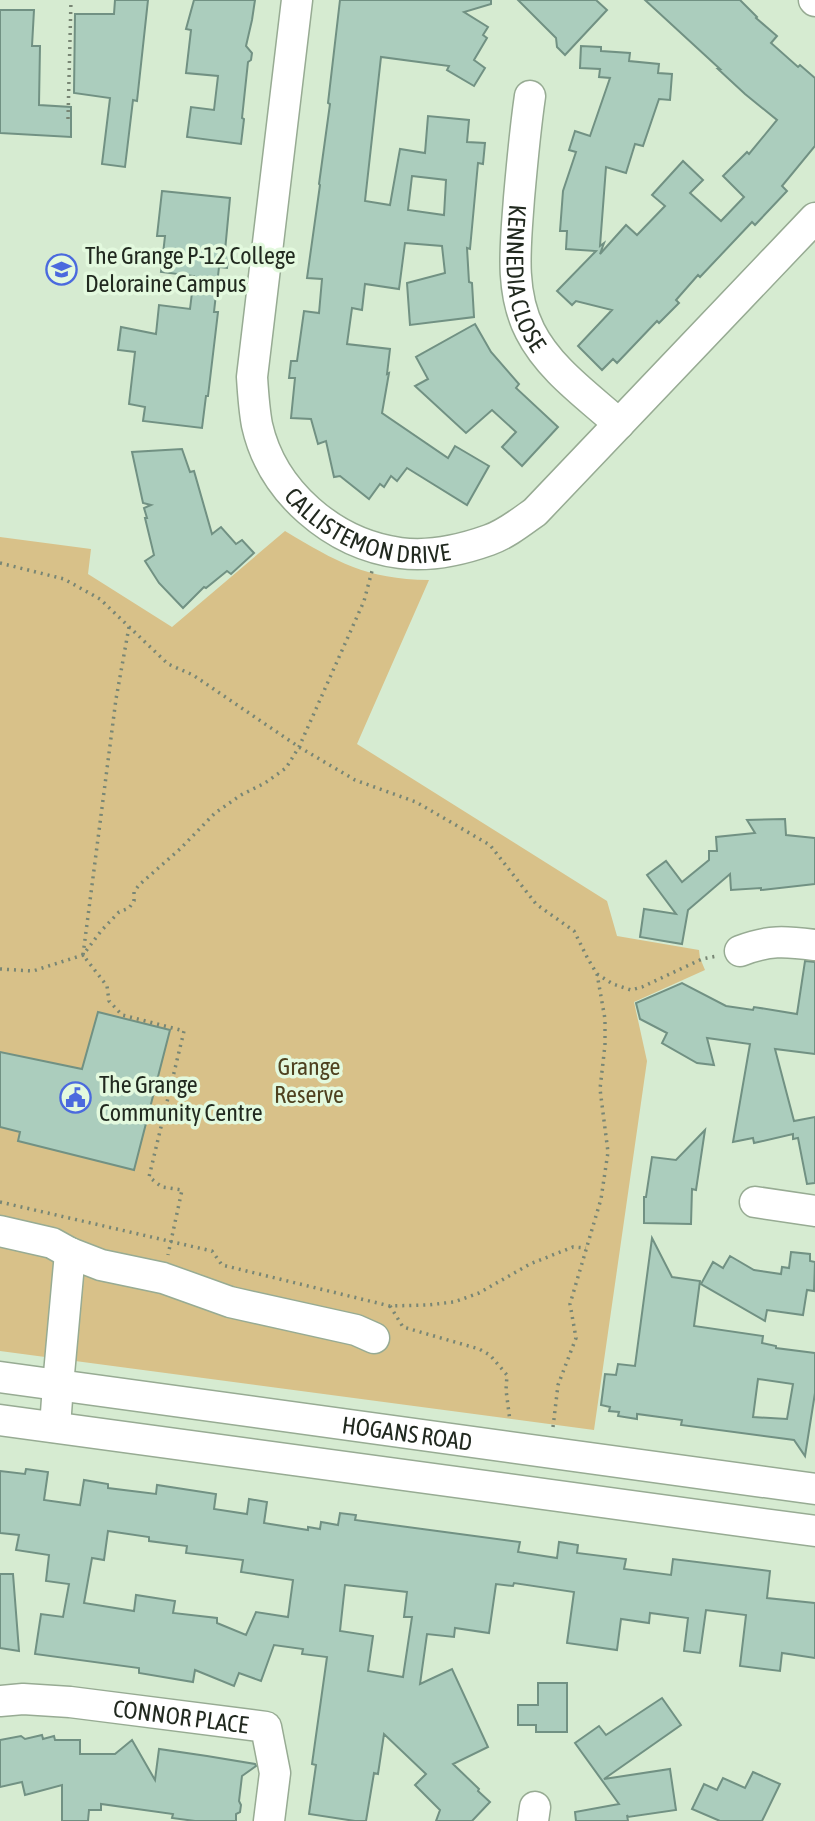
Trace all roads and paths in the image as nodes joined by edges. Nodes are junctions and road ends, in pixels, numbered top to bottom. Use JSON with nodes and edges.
{"nodes":[{"id":1,"x":71,"y":0,"type":"edge"},
{"id":2,"x":297,"y":0,"type":"edge"},
{"id":3,"x":530,"y":96,"type":"dead end"},
{"id":4,"x":68,"y":119,"type":"dead end"},
{"id":5,"x":815,"y":218,"type":"edge"},
{"id":6,"x":619,"y":424,"type":"junction"},
{"id":7,"x":379,"y":548,"type":"junction"},
{"id":8,"x":0,"y":563,"type":"edge"},
{"id":9,"x":129,"y":627,"type":"junction"},
{"id":10,"x":299,"y":747,"type":"junction"},
{"id":11,"x":815,"y":945,"type":"edge"},
{"id":12,"x":740,"y":951,"type":"joint"},
{"id":13,"x":83,"y":955,"type":"junction"},
{"id":14,"x":0,"y":969,"type":"edge"},
{"id":15,"x":597,"y":974,"type":"junction"},
{"id":16,"x":0,"y":1202,"type":"edge"},
{"id":17,"x":755,"y":1202,"type":"dead end"},
{"id":18,"x":815,"y":1211,"type":"edge"},
{"id":19,"x":0,"y":1231,"type":"edge"},
{"id":20,"x":171,"y":1241,"type":"junction"},
{"id":21,"x":586,"y":1248,"type":"junction"},
{"id":22,"x":70,"y":1253,"type":"junction"},
{"id":23,"x":163,"y":1278,"type":"junction"},
{"id":24,"x":390,"y":1306,"type":"junction"},
{"id":25,"x":373,"y":1338,"type":"dead end"},
{"id":26,"x":0,"y":1377,"type":"edge"},
{"id":27,"x":58,"y":1385,"type":"junction"},
{"id":28,"x":0,"y":1420,"type":"edge"},
{"id":29,"x":510,"y":1421,"type":"dead end"},
{"id":30,"x":55,"y":1427,"type":"junction"},
{"id":31,"x":553,"y":1427,"type":"dead end"},
{"id":32,"x":815,"y":1489,"type":"edge"},
{"id":33,"x":815,"y":1531,"type":"edge"},
{"id":34,"x":0,"y":1701,"type":"edge"},
{"id":35,"x":268,"y":1821,"type":"edge"}],
"edges":[{"from":1,"to":4,"type":"path"},
{"from":2,"to":7,"type":"street","name":"CALLISTEMON DRIVE"},
{"from":3,"to":6,"type":"street","name":"KENNEDIA CLOSE"},
{"from":5,"to":6,"type":"street","name":"CALLISTEMON DRIVE"},
{"from":6,"to":7,"type":"street","name":"CALLISTEMON DRIVE"},
{"from":7,"to":10,"type":"path"},
{"from":8,"to":9,"type":"path"},
{"from":9,"to":10,"type":"path"},
{"from":9,"to":13,"type":"path"},
{"from":10,"to":13,"type":"path"},
{"from":10,"to":15,"type":"path"},
{"from":11,"to":12,"type":"street"},
{"from":12,"to":15,"type":"path"},
{"from":13,"to":14,"type":"path"},
{"from":13,"to":20,"type":"path"},
{"from":15,"to":21,"type":"path"},
{"from":16,"to":20,"type":"path"},
{"from":17,"to":18,"type":"street"},
{"from":19,"to":22,"type":"street"},
{"from":20,"to":23,"type":"path"},
{"from":20,"to":24,"type":"path"},
{"from":21,"to":24,"type":"path"},
{"from":21,"to":31,"type":"path"},
{"from":22,"to":23,"type":"street"},
{"from":22,"to":27,"type":"street"},
{"from":23,"to":25,"type":"street"},
{"from":24,"to":29,"type":"path"},
{"from":26,"to":27,"type":"street","name":"HOGANS ROAD"},
{"from":27,"to":30,"type":"street"},
{"from":27,"to":32,"type":"street","name":"HOGANS ROAD"},
{"from":28,"to":30,"type":"street","name":"HOGANS ROAD"},
{"from":30,"to":33,"type":"street","name":"HOGANS ROAD"},
{"from":34,"to":35,"type":"street","name":"CONNOR PLACE"}]}
